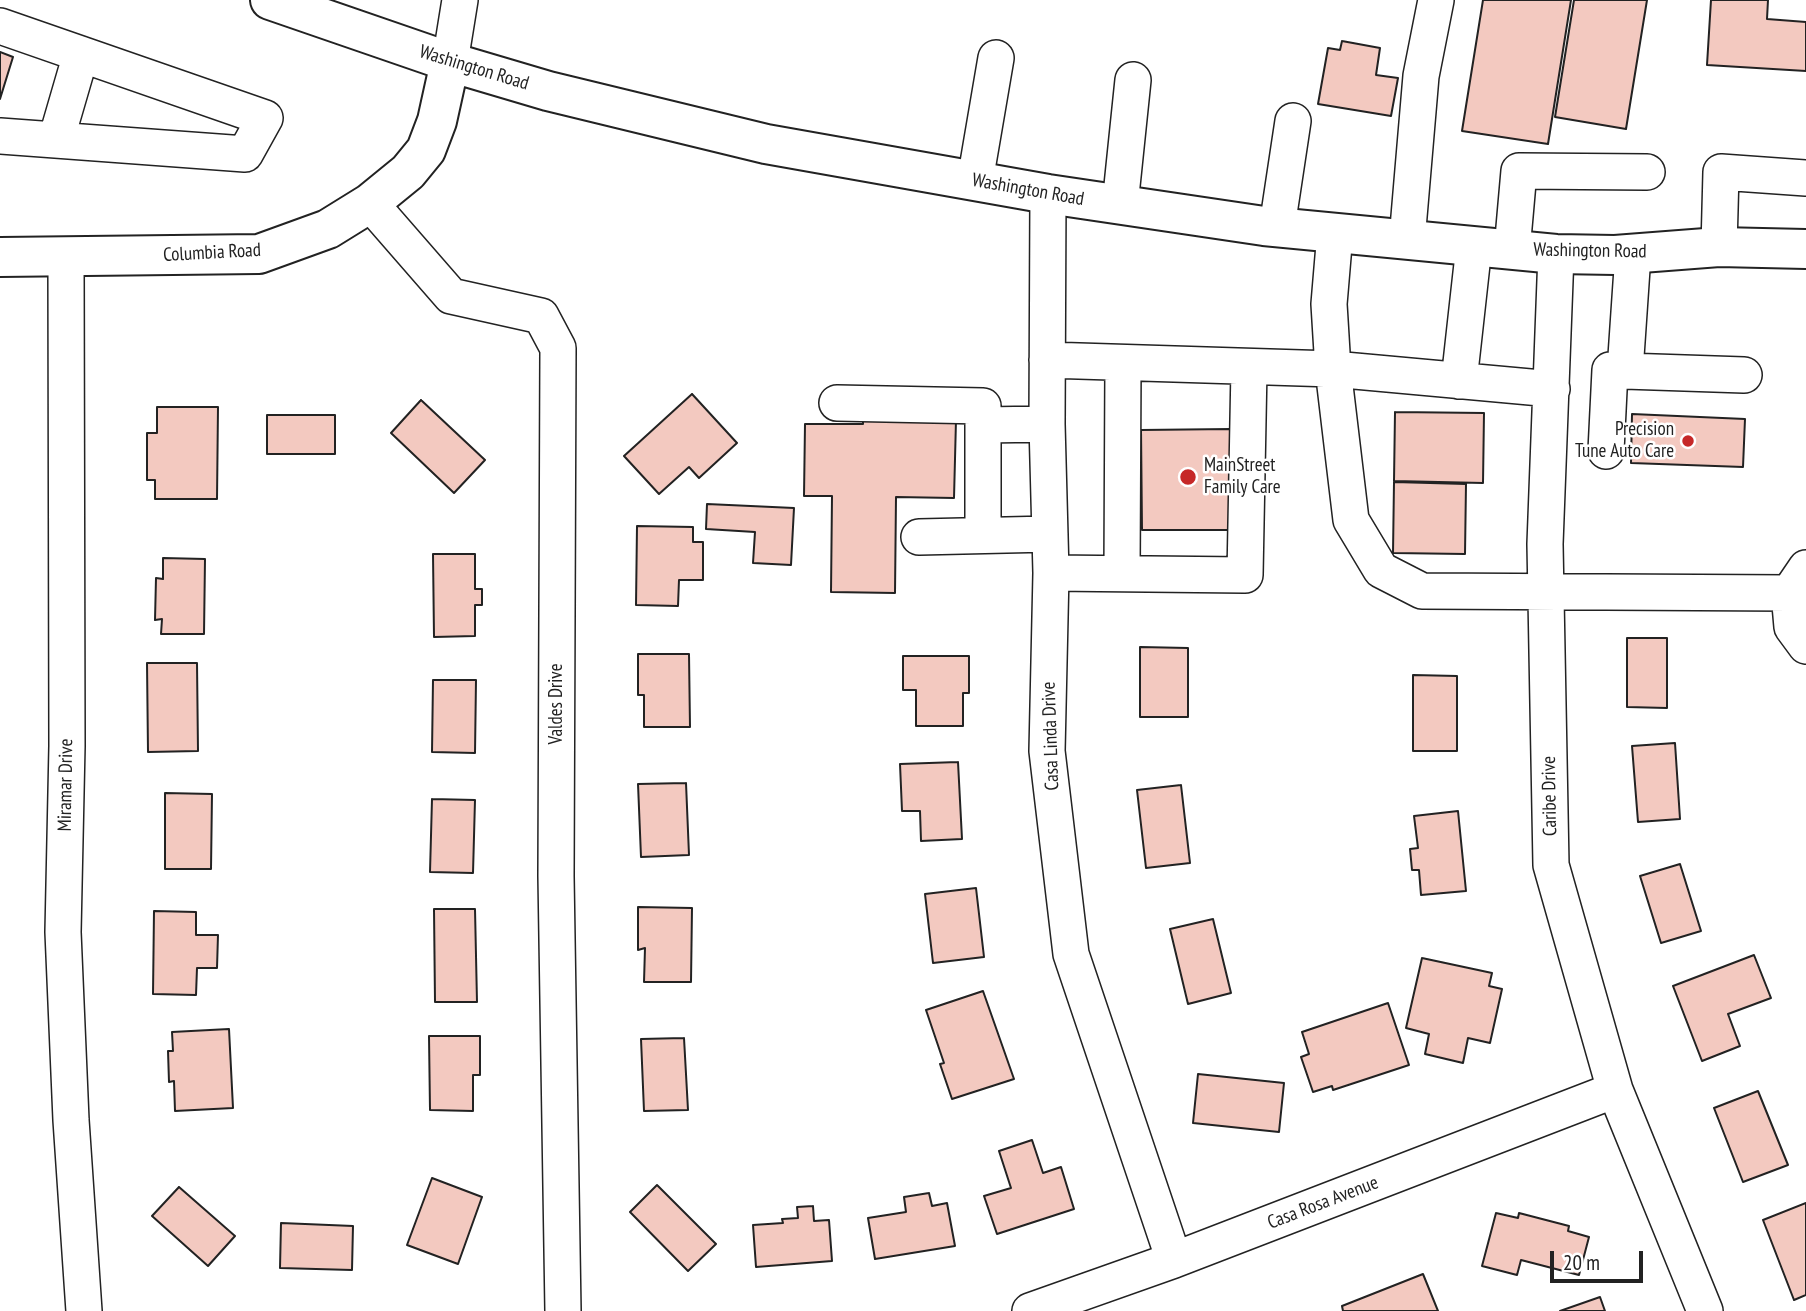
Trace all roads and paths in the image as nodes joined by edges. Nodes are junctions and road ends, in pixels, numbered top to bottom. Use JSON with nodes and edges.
{"nodes":[{"id":1,"x":270,"y":0,"type":"edge"},
{"id":2,"x":460,"y":0,"type":"edge"},
{"id":3,"x":1437,"y":0,"type":"edge"},
{"id":4,"x":0,"y":26,"type":"edge"},
{"id":5,"x":81,"y":54,"type":"junction"},
{"id":6,"x":996,"y":58,"type":"dead end"},
{"id":7,"x":450,"y":62,"type":"junction"},
{"id":8,"x":1133,"y":80,"type":"dead end"},
{"id":9,"x":1293,"y":121,"type":"dead end"},
{"id":10,"x":0,"y":136,"type":"edge"},
{"id":11,"x":57,"y":140,"type":"junction"},
{"id":12,"x":1647,"y":172,"type":"dead end"},
{"id":13,"x":1806,"y":178,"type":"edge"},
{"id":14,"x":975,"y":181,"type":"junction"},
{"id":15,"x":1048,"y":194,"type":"junction"},
{"id":16,"x":370,"y":203,"type":"junction"},
{"id":17,"x":1120,"y":205,"type":"junction"},
{"id":18,"x":1277,"y":227,"type":"junction"},
{"id":19,"x":1335,"y":233,"type":"junction"},
{"id":20,"x":1407,"y":240,"type":"junction"},
{"id":21,"x":1474,"y":246,"type":"junction"},
{"id":22,"x":1719,"y":247,"type":"junction"},
{"id":23,"x":1806,"y":249,"type":"edge"},
{"id":24,"x":1512,"y":250,"type":"junction"},
{"id":25,"x":1556,"y":254,"type":"junction"},
{"id":26,"x":1633,"y":254,"type":"junction"},
{"id":27,"x":0,"y":257,"type":"edge"},
{"id":28,"x":66,"y":258,"type":"junction"},
{"id":29,"x":1048,"y":360,"type":"junction"},
{"id":30,"x":1123,"y":364,"type":"junction"},
{"id":31,"x":1249,"y":368,"type":"junction"},
{"id":32,"x":1333,"y":369,"type":"junction"},
{"id":33,"x":1618,"y":371,"type":"junction"},
{"id":34,"x":1744,"y":375,"type":"dead end"},
{"id":35,"x":1552,"y":379,"type":"junction"},
{"id":36,"x":1459,"y":381,"type":"junction"},
{"id":37,"x":836,"y":403,"type":"dead end"},
{"id":38,"x":1047,"y":424,"type":"junction"},
{"id":39,"x":984,"y":425,"type":"junction"},
{"id":40,"x":1606,"y":451,"type":"dead end"},
{"id":41,"x":1050,"y":534,"type":"junction"},
{"id":42,"x":983,"y":535,"type":"junction"},
{"id":43,"x":919,"y":537,"type":"dead end"},
{"id":44,"x":1122,"y":572,"type":"junction"},
{"id":45,"x":1051,"y":573,"type":"junction"},
{"id":46,"x":1798,"y":580,"type":"edge"},
{"id":47,"x":1546,"y":592,"type":"junction"},
{"id":48,"x":1806,"y":646,"type":"edge"},
{"id":49,"x":1615,"y":1090,"type":"junction"},
{"id":50,"x":1174,"y":1260,"type":"junction"},
{"id":51,"x":84,"y":1311,"type":"edge"},
{"id":52,"x":563,"y":1311,"type":"edge"},
{"id":53,"x":1030,"y":1311,"type":"edge"},
{"id":54,"x":1705,"y":1311,"type":"edge"}],
"edges":[{"from":1,"to":7,"type":"main road","name":"Washington Road"},
{"from":2,"to":7,"type":"street"},
{"from":3,"to":20,"type":"street"},
{"from":4,"to":5,"type":"street"},
{"from":5,"to":11,"type":"street"},
{"from":5,"to":11,"type":"street"},
{"from":6,"to":14,"type":"street"},
{"from":7,"to":14,"type":"main road","name":"Washington Road"},
{"from":7,"to":16,"type":"main road","name":"Columbia Road"},
{"from":8,"to":17,"type":"street"},
{"from":9,"to":18,"type":"street"},
{"from":10,"to":11,"type":"street"},
{"from":12,"to":24,"type":"street"},
{"from":13,"to":22,"type":"street"},
{"from":14,"to":15,"type":"main road","name":"Washington Road"},
{"from":15,"to":17,"type":"main road","name":"Washington Road"},
{"from":15,"to":29,"type":"street","name":"Casa Linda Drive"},
{"from":16,"to":28,"type":"main road","name":"Columbia Road"},
{"from":16,"to":52,"type":"street","name":"Valdes Drive"},
{"from":17,"to":18,"type":"main road","name":"Washington Road"},
{"from":18,"to":19,"type":"main road","name":"Washington Road"},
{"from":19,"to":20,"type":"main road","name":"Washington Road"},
{"from":19,"to":32,"type":"street"},
{"from":20,"to":21,"type":"main road","name":"Washington Road"},
{"from":21,"to":24,"type":"main road","name":"Washington Road"},
{"from":21,"to":36,"type":"street"},
{"from":22,"to":23,"type":"main road","name":"Washington Road"},
{"from":22,"to":26,"type":"main road","name":"Washington Road"},
{"from":24,"to":25,"type":"main road","name":"Washington Road"},
{"from":25,"to":26,"type":"main road","name":"Washington Road"},
{"from":25,"to":35,"type":"street","name":"Caribe Drive"},
{"from":26,"to":33,"type":"street"},
{"from":27,"to":28,"type":"main road","name":"Columbia Road"},
{"from":28,"to":51,"type":"street","name":"Miramar Drive"},
{"from":29,"to":30,"type":"street"},
{"from":29,"to":38,"type":"street","name":"Casa Linda Drive"},
{"from":30,"to":31,"type":"street"},
{"from":30,"to":44,"type":"street"},
{"from":31,"to":32,"type":"street"},
{"from":31,"to":44,"type":"street"},
{"from":32,"to":36,"type":"street"},
{"from":32,"to":47,"type":"street"},
{"from":33,"to":34,"type":"street"},
{"from":33,"to":35,"type":"street"},
{"from":33,"to":40,"type":"street"},
{"from":35,"to":36,"type":"street"},
{"from":35,"to":47,"type":"street","name":"Caribe Drive"},
{"from":37,"to":39,"type":"street"},
{"from":38,"to":39,"type":"street"},
{"from":38,"to":41,"type":"street","name":"Casa Linda Drive"},
{"from":39,"to":42,"type":"street"},
{"from":41,"to":42,"type":"street"},
{"from":41,"to":45,"type":"street","name":"Casa Linda Drive"},
{"from":42,"to":43,"type":"street"},
{"from":44,"to":45,"type":"street"},
{"from":45,"to":50,"type":"street","name":"Casa Linda Drive"},
{"from":46,"to":47,"type":"street"},
{"from":46,"to":48,"type":"street"},
{"from":47,"to":49,"type":"street","name":"Caribe Drive"},
{"from":49,"to":50,"type":"street","name":"Casa Rosa Avenue"},
{"from":49,"to":54,"type":"street","name":"Caribe Drive"},
{"from":50,"to":53,"type":"street","name":"Casa Rosa Avenue"}]}
